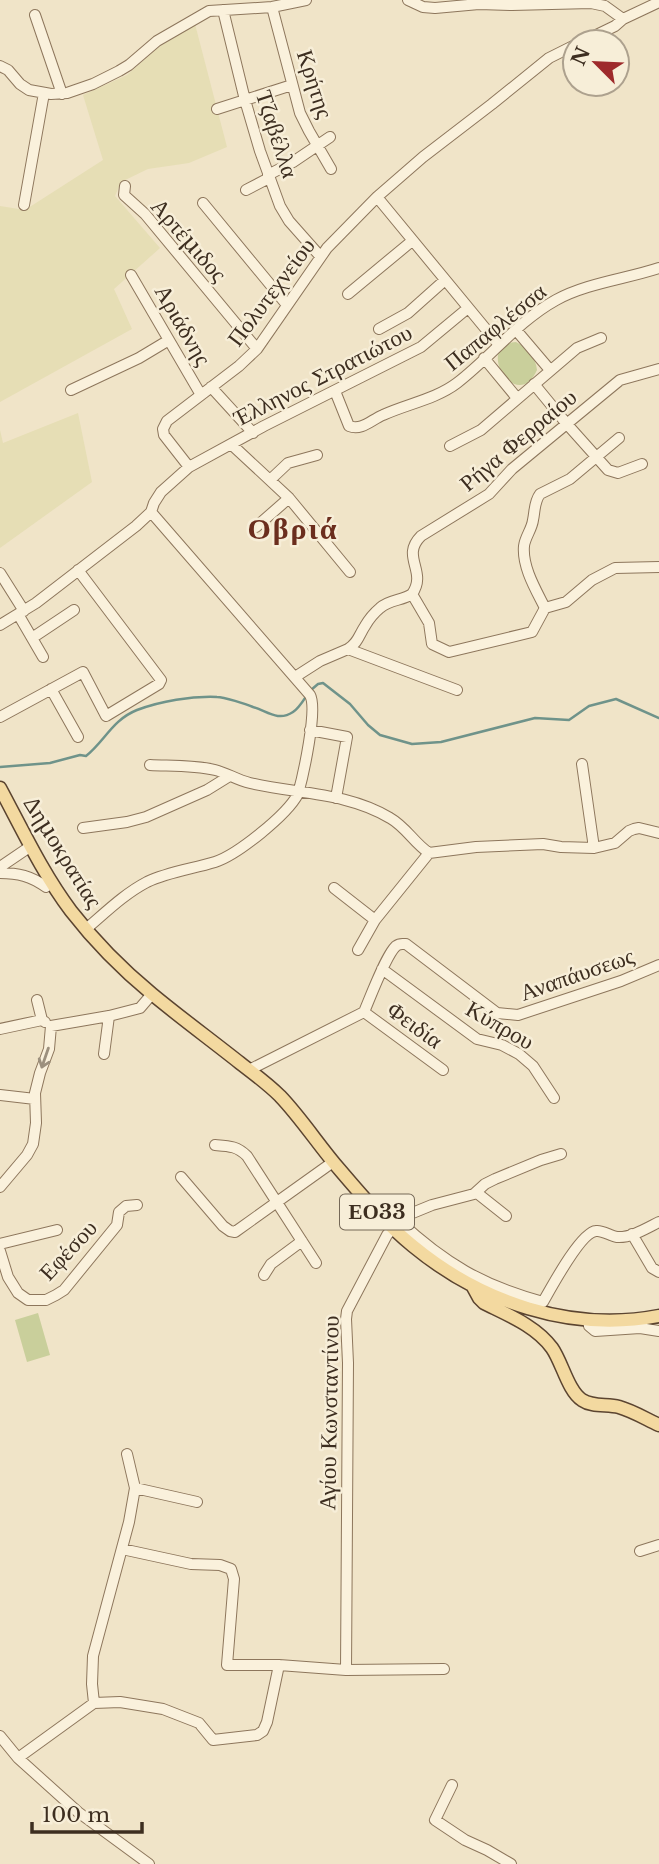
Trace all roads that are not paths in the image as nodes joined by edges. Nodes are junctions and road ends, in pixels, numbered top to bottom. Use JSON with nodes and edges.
{"nodes":[{"id":1,"x":306,"y":0,"type":"edge"},
{"id":2,"x":408,"y":0,"type":"edge"},
{"id":3,"x":532,"y":2,"type":"edge"},
{"id":4,"x":659,"y":2,"type":"edge"},
{"id":5,"x":272,"y":7,"type":"junction"},
{"id":6,"x":223,"y":10,"type":"junction"},
{"id":7,"x":35,"y":15,"type":"dead end"},
{"id":8,"x":623,"y":19,"type":"junction"},
{"id":9,"x":611,"y":28,"type":"edge"},
{"id":10,"x":561,"y":52,"type":"edge"},
{"id":11,"x":0,"y":66,"type":"edge"},
{"id":12,"x":292,"y":85,"type":"junction"},
{"id":13,"x":44,"y":93,"type":"junction"},
{"id":14,"x":62,"y":94,"type":"junction"},
{"id":15,"x":245,"y":100,"type":"junction"},
{"id":16,"x":217,"y":109,"type":"dead end"},
{"id":17,"x":330,"y":137,"type":"dead end"},
{"id":18,"x":317,"y":145,"type":"junction"},
{"id":19,"x":331,"y":169,"type":"dead end"},
{"id":20,"x":269,"y":176,"type":"junction"},
{"id":21,"x":125,"y":186,"type":"dead end"},
{"id":22,"x":247,"y":190,"type":"dead end"},
{"id":23,"x":377,"y":197,"type":"junction"},
{"id":24,"x":203,"y":203,"type":"dead end"},
{"id":25,"x":24,"y":205,"type":"dead end"},
{"id":26,"x":412,"y":240,"type":"junction"},
{"id":27,"x":320,"y":256,"type":"junction"},
{"id":28,"x":659,"y":268,"type":"edge"},
{"id":29,"x":131,"y":275,"type":"dead end"},
{"id":30,"x":445,"y":280,"type":"junction"},
{"id":31,"x":348,"y":295,"type":"dead end"},
{"id":32,"x":287,"y":305,"type":"junction"},
{"id":33,"x":468,"y":308,"type":"junction"},
{"id":34,"x":379,"y":329,"type":"dead end"},
{"id":35,"x":516,"y":330,"type":"junction"},
{"id":36,"x":601,"y":338,"type":"dead end"},
{"id":37,"x":169,"y":340,"type":"junction"},
{"id":38,"x":499,"y":345,"type":"junction"},
{"id":39,"x":257,"y":349,"type":"junction"},
{"id":40,"x":484,"y":358,"type":"junction"},
{"id":41,"x":659,"y":369,"type":"edge"},
{"id":42,"x":550,"y":370,"type":"junction"},
{"id":43,"x":534,"y":384,"type":"junction"},
{"id":44,"x":211,"y":387,"type":"junction"},
{"id":45,"x":71,"y":390,"type":"dead end"},
{"id":46,"x":335,"y":391,"type":"junction"},
{"id":47,"x":201,"y":395,"type":"junction"},
{"id":48,"x":517,"y":398,"type":"junction"},
{"id":49,"x":566,"y":423,"type":"junction"},
{"id":50,"x":253,"y":433,"type":"junction"},
{"id":51,"x":619,"y":438,"type":"dead end"},
{"id":52,"x":231,"y":444,"type":"junction"},
{"id":53,"x":450,"y":446,"type":"dead end"},
{"id":54,"x":317,"y":455,"type":"dead end"},
{"id":55,"x":597,"y":457,"type":"junction"},
{"id":56,"x":642,"y":464,"type":"dead end"},
{"id":57,"x":189,"y":467,"type":"junction"},
{"id":58,"x":270,"y":480,"type":"junction"},
{"id":59,"x":289,"y":498,"type":"junction"},
{"id":60,"x":151,"y":512,"type":"junction"},
{"id":61,"x":256,"y":527,"type":"dead end"},
{"id":62,"x":659,"y":567,"type":"edge"},
{"id":63,"x":78,"y":570,"type":"junction"},
{"id":64,"x":350,"y":572,"type":"dead end"},
{"id":65,"x":0,"y":573,"type":"edge"},
{"id":66,"x":412,"y":594,"type":"junction"},
{"id":67,"x":545,"y":608,"type":"junction"},
{"id":68,"x":74,"y":610,"type":"dead end"},
{"id":69,"x":21,"y":613,"type":"junction"},
{"id":70,"x":0,"y":625,"type":"edge"},
{"id":71,"x":32,"y":638,"type":"junction"},
{"id":72,"x":348,"y":649,"type":"junction"},
{"id":73,"x":43,"y":657,"type":"dead end"},
{"id":74,"x":295,"y":677,"type":"junction"},
{"id":75,"x":51,"y":689,"type":"junction"},
{"id":76,"x":457,"y":690,"type":"dead end"},
{"id":77,"x":0,"y":717,"type":"edge"},
{"id":78,"x":310,"y":730,"type":"junction"},
{"id":79,"x":78,"y":737,"type":"dead end"},
{"id":80,"x":582,"y":764,"type":"dead end"},
{"id":81,"x":150,"y":765,"type":"dead end"},
{"id":82,"x":229,"y":777,"type":"junction"},
{"id":83,"x":0,"y":788,"type":"edge"},
{"id":84,"x":299,"y":791,"type":"junction"},
{"id":85,"x":336,"y":797,"type":"junction"},
{"id":86,"x":83,"y":828,"type":"dead end"},
{"id":87,"x":659,"y":833,"type":"edge"},
{"id":88,"x":31,"y":846,"type":"junction"},
{"id":89,"x":594,"y":848,"type":"junction"},
{"id":90,"x":429,"y":853,"type":"junction"},
{"id":91,"x":0,"y":867,"type":"edge"},
{"id":92,"x":0,"y":873,"type":"edge"},
{"id":93,"x":46,"y":887,"type":"dead end"},
{"id":94,"x":334,"y":888,"type":"dead end"},
{"id":95,"x":374,"y":920,"type":"junction"},
{"id":96,"x":86,"y":929,"type":"junction"},
{"id":97,"x":358,"y":950,"type":"dead end"},
{"id":98,"x":659,"y":965,"type":"edge"},
{"id":99,"x":382,"y":969,"type":"junction"},
{"id":100,"x":152,"y":994,"type":"junction"},
{"id":101,"x":37,"y":1000,"type":"dead end"},
{"id":102,"x":364,"y":1012,"type":"junction"},
{"id":103,"x":109,"y":1016,"type":"junction"},
{"id":104,"x":47,"y":1023,"type":"junction"},
{"id":105,"x":0,"y":1029,"type":"edge"},
{"id":106,"x":104,"y":1054,"type":"dead end"},
{"id":107,"x":443,"y":1069,"type":"dead end"},
{"id":108,"x":249,"y":1070,"type":"junction"},
{"id":109,"x":0,"y":1095,"type":"edge"},
{"id":110,"x":554,"y":1098,"type":"dead end"},
{"id":111,"x":35,"y":1099,"type":"junction"},
{"id":112,"x":215,"y":1145,"type":"dead end"},
{"id":113,"x":561,"y":1154,"type":"dead end"},
{"id":114,"x":333,"y":1161,"type":"junction"},
{"id":115,"x":181,"y":1177,"type":"dead end"},
{"id":116,"x":0,"y":1187,"type":"edge"},
{"id":117,"x":477,"y":1193,"type":"junction"},
{"id":118,"x":277,"y":1202,"type":"junction"},
{"id":119,"x":137,"y":1205,"type":"dead end"},
{"id":120,"x":506,"y":1216,"type":"dead end"},
{"id":121,"x":659,"y":1222,"type":"edge"},
{"id":122,"x":395,"y":1225,"type":"junction"},
{"id":123,"x":57,"y":1230,"type":"dead end"},
{"id":124,"x":632,"y":1234,"type":"junction"},
{"id":125,"x":302,"y":1241,"type":"junction"},
{"id":126,"x":0,"y":1244,"type":"edge"},
{"id":127,"x":0,"y":1251,"type":"edge"},
{"id":128,"x":316,"y":1263,"type":"dead end"},
{"id":129,"x":659,"y":1272,"type":"edge"},
{"id":130,"x":264,"y":1275,"type":"dead end"},
{"id":131,"x":473,"y":1287,"type":"junction"},
{"id":132,"x":659,"y":1316,"type":"edge"},
{"id":133,"x":588,"y":1320,"type":"junction"},
{"id":134,"x":659,"y":1331,"type":"edge"},
{"id":135,"x":659,"y":1425,"type":"edge"},
{"id":136,"x":127,"y":1454,"type":"dead end"},
{"id":137,"x":135,"y":1488,"type":"junction"},
{"id":138,"x":197,"y":1502,"type":"dead end"},
{"id":139,"x":659,"y":1545,"type":"edge"},
{"id":140,"x":122,"y":1549,"type":"junction"},
{"id":141,"x":640,"y":1551,"type":"dead end"},
{"id":142,"x":279,"y":1665,"type":"junction"},
{"id":143,"x":444,"y":1669,"type":"dead end"},
{"id":144,"x":346,"y":1670,"type":"junction"},
{"id":145,"x":94,"y":1703,"type":"junction"},
{"id":146,"x":0,"y":1736,"type":"edge"},
{"id":147,"x":18,"y":1758,"type":"junction"},
{"id":148,"x":452,"y":1784,"type":"dead end"},
{"id":149,"x":149,"y":1864,"type":"edge"},
{"id":150,"x":512,"y":1864,"type":"edge"}],
"edges":[{"from":1,"to":5,"type":"street"},
{"from":2,"to":3,"type":"street"},
{"from":3,"to":8,"type":"street"},
{"from":4,"to":8,"type":"street"},
{"from":5,"to":6,"type":"street"},
{"from":5,"to":12,"type":"street","name":"Κρήτης"},
{"from":6,"to":14,"type":"street"},
{"from":6,"to":15,"type":"street","name":"Τζαβέλλα"},
{"from":7,"to":14,"type":"street"},
{"from":8,"to":9,"type":"street"},
{"from":10,"to":23,"type":"street","name":"Πολυτεχνείου"},
{"from":11,"to":13,"type":"street"},
{"from":12,"to":15,"type":"street"},
{"from":12,"to":18,"type":"street","name":"Κρήτης"},
{"from":13,"to":14,"type":"street"},
{"from":13,"to":25,"type":"street"},
{"from":15,"to":16,"type":"street"},
{"from":15,"to":20,"type":"street","name":"Τζαβέλλα"},
{"from":17,"to":18,"type":"street"},
{"from":18,"to":19,"type":"street","name":"Κρήτης"},
{"from":18,"to":20,"type":"street"},
{"from":20,"to":22,"type":"street"},
{"from":20,"to":27,"type":"street","name":"Τζαβέλλα"},
{"from":21,"to":39,"type":"street","name":"Αρτέμιδος"},
{"from":23,"to":26,"type":"street"},
{"from":23,"to":27,"type":"street","name":"Πολυτεχνείου"},
{"from":24,"to":32,"type":"street"},
{"from":26,"to":30,"type":"street"},
{"from":26,"to":31,"type":"street"},
{"from":27,"to":32,"type":"street","name":"Πολυτεχνείου"},
{"from":28,"to":35,"type":"street","name":"Παπαφλέσσα"},
{"from":29,"to":37,"type":"street","name":"Αριάδνης"},
{"from":30,"to":33,"type":"street"},
{"from":30,"to":34,"type":"street"},
{"from":32,"to":39,"type":"street","name":"Πολυτεχνείου"},
{"from":33,"to":38,"type":"street"},
{"from":33,"to":46,"type":"street","name":"Έλληνος Στρατιώτου"},
{"from":35,"to":38,"type":"street","name":"Παπαφλέσσα"},
{"from":35,"to":42,"type":"street"},
{"from":36,"to":42,"type":"street"},
{"from":37,"to":45,"type":"street"},
{"from":37,"to":47,"type":"street","name":"Αριάδνης"},
{"from":38,"to":40,"type":"street","name":"Παπαφλέσσα"},
{"from":39,"to":44,"type":"street","name":"Πολυτεχνείου"},
{"from":40,"to":46,"type":"street","name":"Παπαφλέσσα"},
{"from":40,"to":48,"type":"street"},
{"from":41,"to":49,"type":"street","name":"Ρήγα Φερραίου"},
{"from":42,"to":43,"type":"street"},
{"from":43,"to":48,"type":"street"},
{"from":43,"to":49,"type":"street"},
{"from":44,"to":47,"type":"street","name":"Πολυτεχνείου"},
{"from":44,"to":50,"type":"street"},
{"from":46,"to":50,"type":"street","name":"Έλληνος Στρατιώτου"},
{"from":47,"to":57,"type":"street","name":"Πολυτεχνείου"},
{"from":48,"to":53,"type":"street"},
{"from":49,"to":55,"type":"street"},
{"from":49,"to":66,"type":"street","name":"Ρήγα Φερραίου"},
{"from":50,"to":52,"type":"street","name":"Έλληνος Στρατιώτου"},
{"from":51,"to":55,"type":"street"},
{"from":52,"to":57,"type":"street","name":"Έλληνος Στρατιώτου"},
{"from":52,"to":58,"type":"street"},
{"from":54,"to":58,"type":"street"},
{"from":55,"to":56,"type":"street"},
{"from":55,"to":67,"type":"street"},
{"from":57,"to":60,"type":"street"},
{"from":58,"to":59,"type":"street"},
{"from":59,"to":61,"type":"street"},
{"from":59,"to":64,"type":"street"},
{"from":60,"to":63,"type":"street"},
{"from":60,"to":74,"type":"street"},
{"from":62,"to":67,"type":"street"},
{"from":63,"to":69,"type":"street"},
{"from":63,"to":75,"type":"street"},
{"from":65,"to":69,"type":"street"},
{"from":66,"to":67,"type":"street"},
{"from":66,"to":72,"type":"street"},
{"from":68,"to":71,"type":"street"},
{"from":69,"to":70,"type":"street"},
{"from":69,"to":71,"type":"street"},
{"from":71,"to":73,"type":"street"},
{"from":72,"to":74,"type":"street"},
{"from":72,"to":76,"type":"street"},
{"from":74,"to":78,"type":"street"},
{"from":75,"to":77,"type":"street"},
{"from":75,"to":79,"type":"street"},
{"from":78,"to":84,"type":"street"},
{"from":78,"to":85,"type":"street"},
{"from":80,"to":89,"type":"street"},
{"from":81,"to":82,"type":"street"},
{"from":82,"to":84,"type":"street"},
{"from":82,"to":86,"type":"street"},
{"from":83,"to":88,"type":"main road","name":"Δημοκρατίας","number":"ΕΟ33"},
{"from":84,"to":85,"type":"street"},
{"from":84,"to":96,"type":"street"},
{"from":85,"to":90,"type":"street"},
{"from":87,"to":89,"type":"street"},
{"from":88,"to":91,"type":"street"},
{"from":88,"to":96,"type":"main road","name":"Δημοκρατίας","number":"ΕΟ33"},
{"from":89,"to":90,"type":"street"},
{"from":90,"to":95,"type":"street"},
{"from":92,"to":93,"type":"street"},
{"from":94,"to":95,"type":"street"},
{"from":95,"to":97,"type":"street"},
{"from":96,"to":100,"type":"main road","name":"Δημοκρατίας","number":"ΕΟ33"},
{"from":98,"to":99,"type":"street","name":"Αναπάυσεως"},
{"from":99,"to":102,"type":"street","name":"Αναπάυσεως"},
{"from":99,"to":110,"type":"street","name":"Κύπρου"},
{"from":100,"to":103,"type":"street"},
{"from":100,"to":108,"type":"main road","number":"ΕΟ33"},
{"from":101,"to":104,"type":"street"},
{"from":102,"to":107,"type":"street","name":"Φειδία"},
{"from":102,"to":108,"type":"street"},
{"from":103,"to":104,"type":"street"},
{"from":103,"to":106,"type":"street"},
{"from":104,"to":105,"type":"street"},
{"from":104,"to":111,"type":"street","one_way":true},
{"from":108,"to":114,"type":"main road","number":"ΕΟ33"},
{"from":109,"to":111,"type":"street"},
{"from":111,"to":116,"type":"street"},
{"from":112,"to":118,"type":"street"},
{"from":113,"to":117,"type":"street"},
{"from":114,"to":118,"type":"street"},
{"from":114,"to":122,"type":"main road","number":"ΕΟ33"},
{"from":115,"to":118,"type":"street"},
{"from":117,"to":120,"type":"street"},
{"from":117,"to":122,"type":"street"},
{"from":118,"to":125,"type":"street"},
{"from":119,"to":127,"type":"street","name":"Εφέσου"},
{"from":121,"to":124,"type":"street"},
{"from":122,"to":124,"type":"street"},
{"from":122,"to":131,"type":"main road","number":"ΕΟ33"},
{"from":122,"to":144,"type":"street","name":"Αγίου Κωνσταντίνου"},
{"from":123,"to":126,"type":"street"},
{"from":124,"to":129,"type":"street"},
{"from":125,"to":128,"type":"street"},
{"from":125,"to":130,"type":"street"},
{"from":131,"to":133,"type":"main road","number":"ΕΟ33"},
{"from":131,"to":135,"type":"main road"},
{"from":132,"to":133,"type":"main road","number":"ΕΟ33"},
{"from":133,"to":134,"type":"street"},
{"from":136,"to":137,"type":"street"},
{"from":137,"to":138,"type":"street"},
{"from":137,"to":140,"type":"street"},
{"from":139,"to":141,"type":"street"},
{"from":140,"to":142,"type":"street"},
{"from":140,"to":145,"type":"street"},
{"from":142,"to":144,"type":"street"},
{"from":142,"to":145,"type":"street"},
{"from":143,"to":144,"type":"street"},
{"from":145,"to":147,"type":"street"},
{"from":146,"to":147,"type":"street"},
{"from":147,"to":149,"type":"street"},
{"from":148,"to":150,"type":"street"}]}
